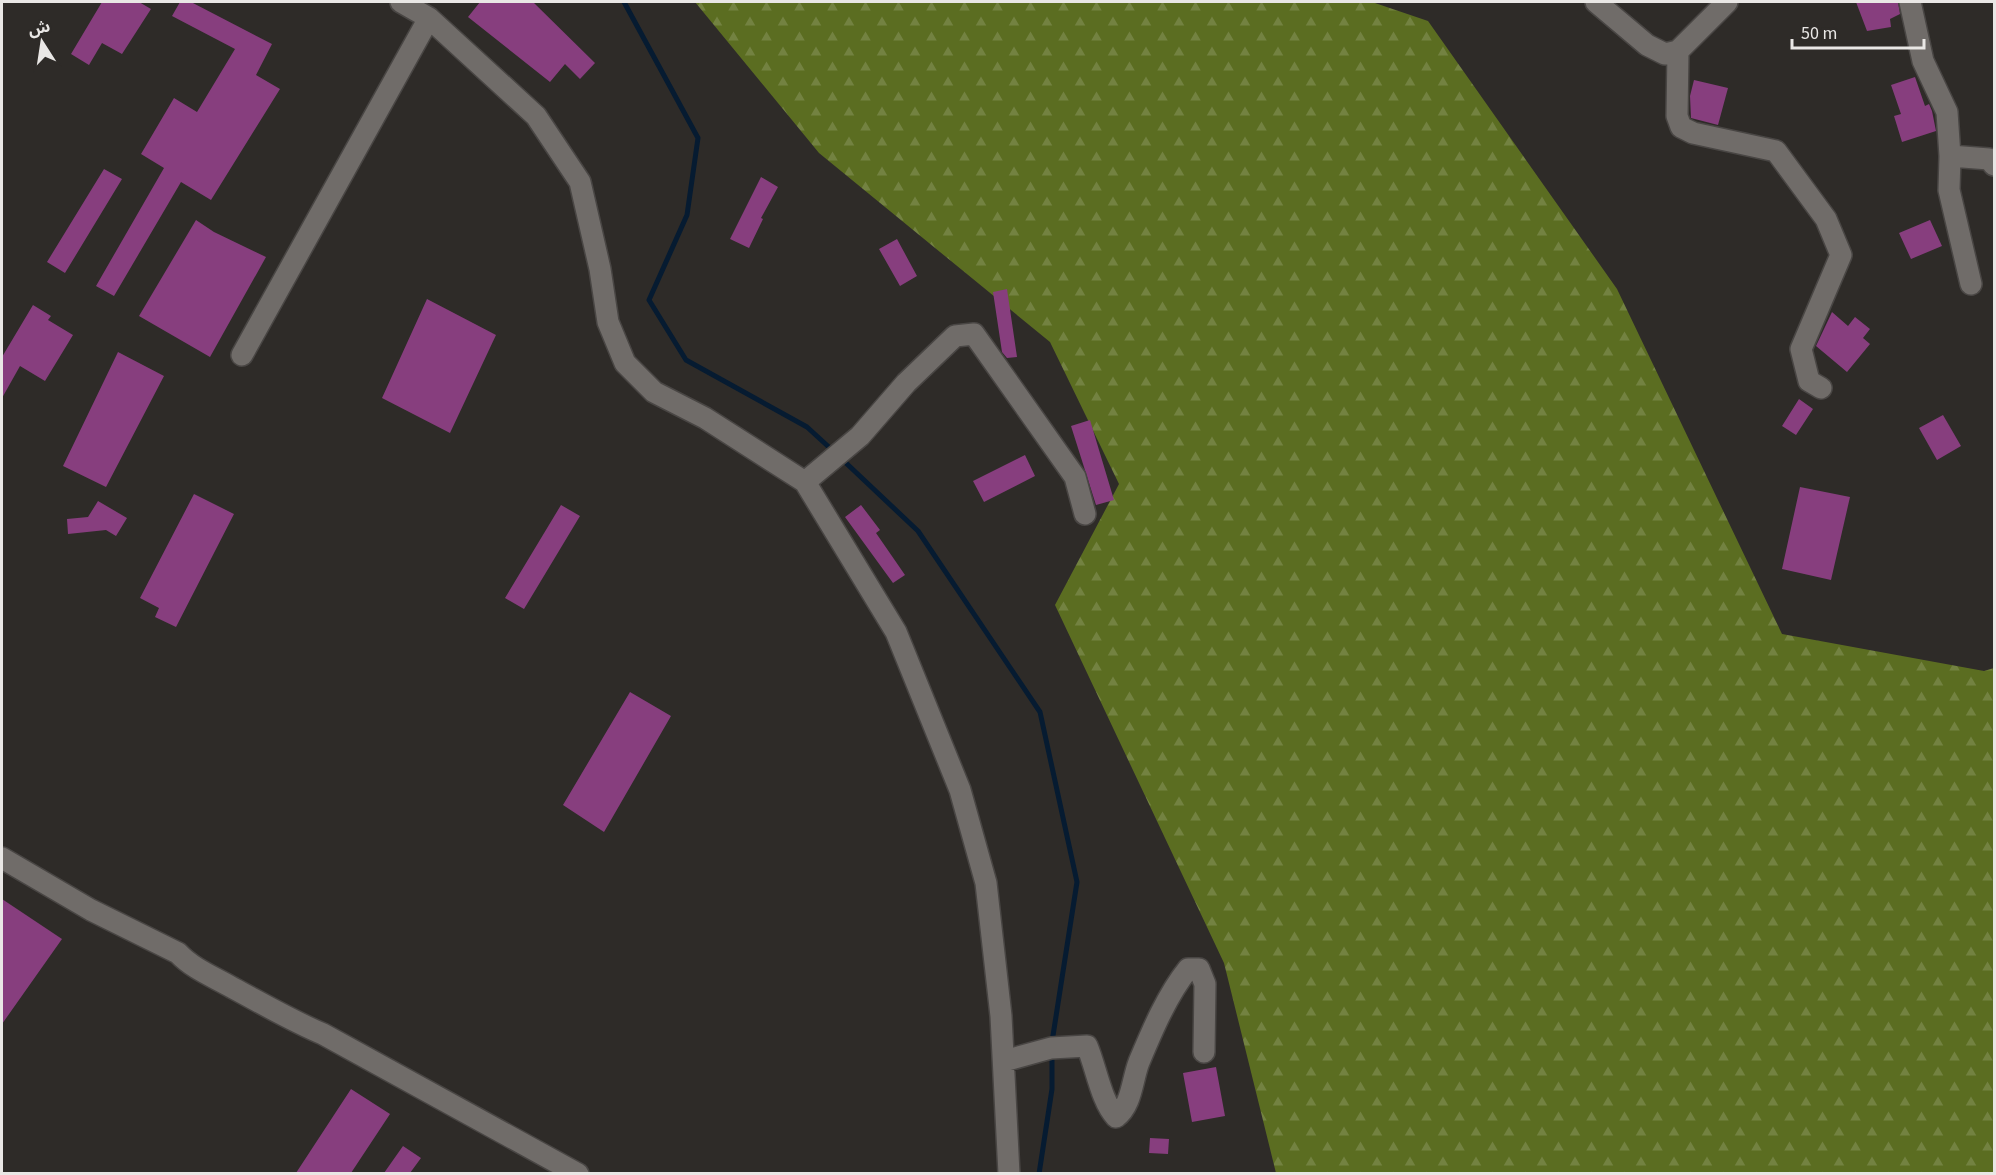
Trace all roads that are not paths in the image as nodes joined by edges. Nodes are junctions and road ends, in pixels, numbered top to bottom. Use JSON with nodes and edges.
{"nodes":[{"id":1,"x":400,"y":2,"type":"edge"},
{"id":2,"x":1596,"y":2,"type":"edge"},
{"id":3,"x":1727,"y":2,"type":"edge"},
{"id":4,"x":1910,"y":2,"type":"edge"},
{"id":5,"x":429,"y":18,"type":"junction"},
{"id":6,"x":1678,"y":51,"type":"junction"},
{"id":7,"x":1950,"y":156,"type":"junction"},
{"id":8,"x":1995,"y":165,"type":"edge"},
{"id":9,"x":1971,"y":284,"type":"dead end"},
{"id":10,"x":242,"y":355,"type":"dead end"},
{"id":11,"x":1821,"y":388,"type":"dead end"},
{"id":12,"x":805,"y":482,"type":"junction"},
{"id":13,"x":1084,"y":514,"type":"dead end"},
{"id":14,"x":2,"y":858,"type":"edge"},
{"id":15,"x":1204,"y":1052,"type":"dead end"},
{"id":16,"x":1004,"y":1061,"type":"junction"},
{"id":17,"x":578,"y":1173,"type":"edge"},
{"id":18,"x":1009,"y":1173,"type":"edge"}],
"edges":[{"from":1,"to":5,"type":"street"},
{"from":2,"to":6,"type":"street"},
{"from":3,"to":6,"type":"street"},
{"from":4,"to":7,"type":"street"},
{"from":5,"to":10,"type":"street"},
{"from":5,"to":12,"type":"street"},
{"from":6,"to":11,"type":"street"},
{"from":7,"to":8,"type":"street"},
{"from":7,"to":9,"type":"street"},
{"from":12,"to":13,"type":"street"},
{"from":12,"to":16,"type":"street"},
{"from":14,"to":17,"type":"street"},
{"from":15,"to":16,"type":"street"},
{"from":16,"to":18,"type":"street"}]}
